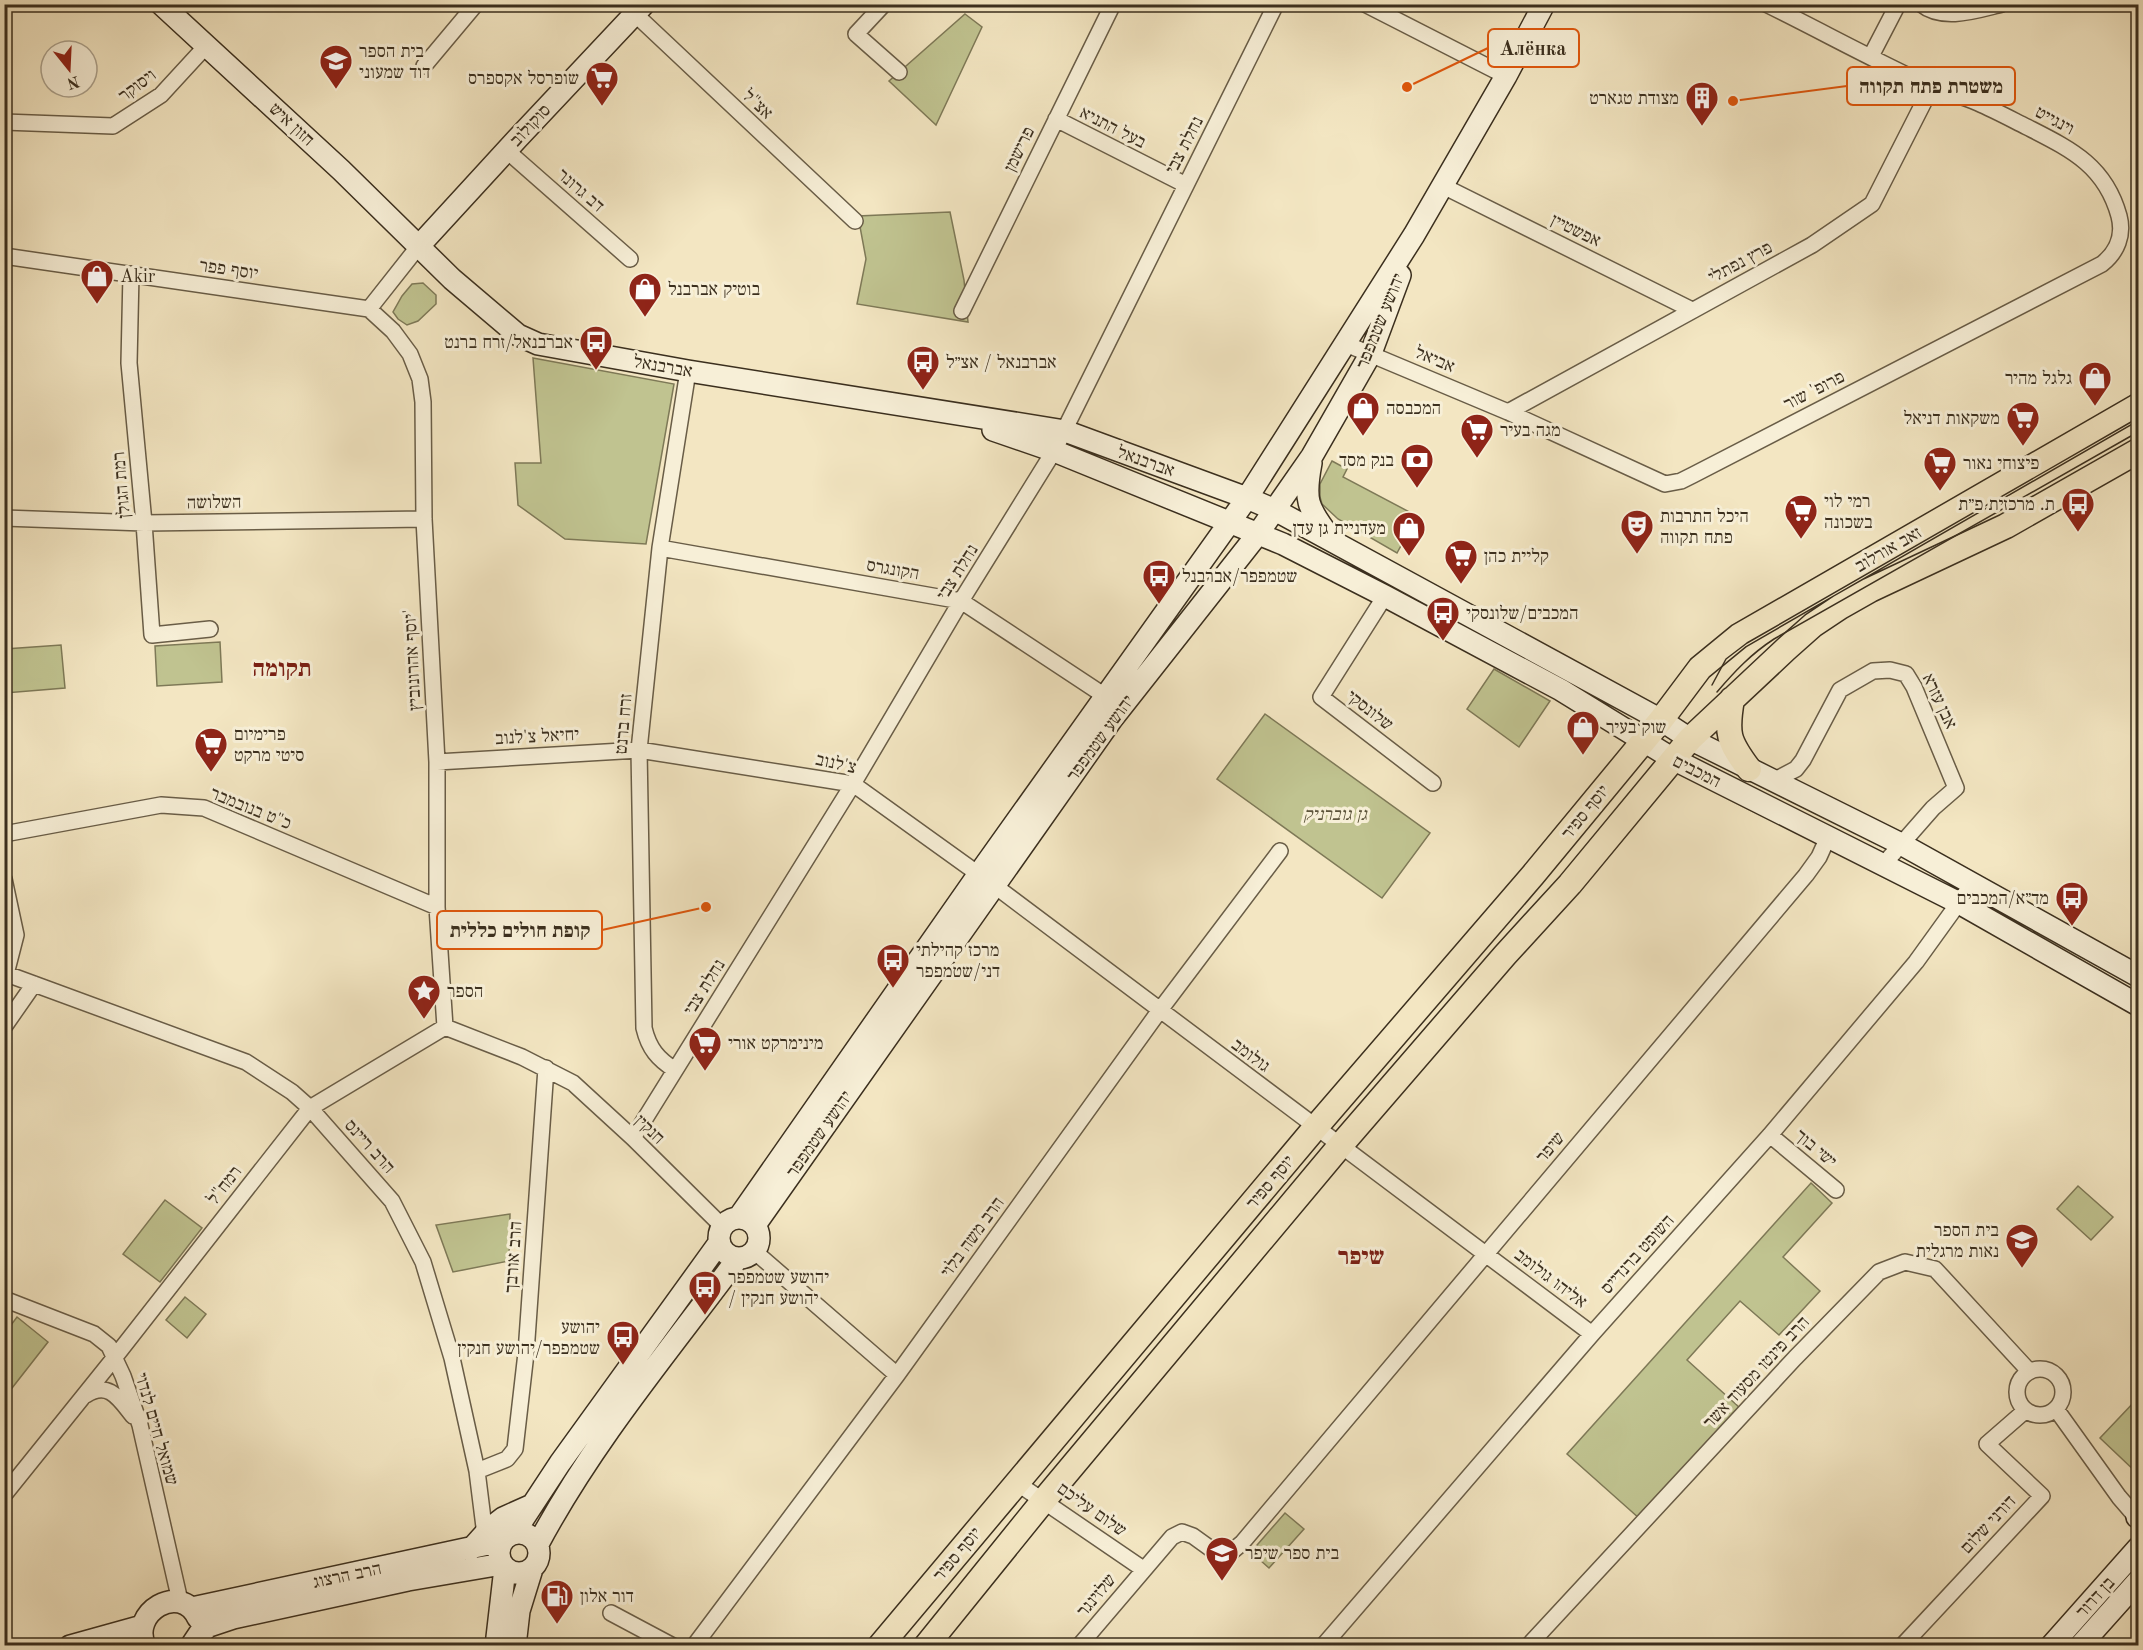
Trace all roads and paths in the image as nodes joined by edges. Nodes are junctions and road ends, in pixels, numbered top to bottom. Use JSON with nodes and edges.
{"nodes":[{"id":1,"x":161,"y":4,"type":"edge"},
{"id":2,"x":476,"y":4,"type":"edge"},
{"id":3,"x":884,"y":4,"type":"edge"},
{"id":4,"x":1113,"y":4,"type":"edge"},
{"id":5,"x":1276,"y":4,"type":"edge"},
{"id":6,"x":1365,"y":4,"type":"edge"},
{"id":7,"x":1544,"y":4,"type":"edge"},
{"id":8,"x":1766,"y":4,"type":"edge"},
{"id":9,"x":1898,"y":4,"type":"edge"},
{"id":10,"x":1921,"y":4,"type":"edge"},
{"id":11,"x":2002,"y":4,"type":"edge"},
{"id":12,"x":640,"y":9,"type":"edge"},
{"id":13,"x":207,"y":45,"type":"junction"},
{"id":14,"x":1871,"y":56,"type":"junction"},
{"id":15,"x":424,"y":66,"type":"dead end"},
{"id":16,"x":898,"y":72,"type":"dead end"},
{"id":17,"x":1506,"y":76,"type":"junction"},
{"id":18,"x":1932,"y":86,"type":"junction"},
{"id":19,"x":1056,"y":119,"type":"junction"},
{"id":20,"x":4,"y":122,"type":"edge"},
{"id":21,"x":507,"y":150,"type":"junction"},
{"id":22,"x":1186,"y":185,"type":"junction"},
{"id":23,"x":1443,"y":186,"type":"junction"},
{"id":24,"x":855,"y":221,"type":"dead end"},
{"id":25,"x":1414,"y":235,"type":"junction"},
{"id":26,"x":2120,"y":235,"type":"joint"},
{"id":27,"x":418,"y":247,"type":"junction"},
{"id":28,"x":4,"y":256,"type":"edge"},
{"id":29,"x":630,"y":259,"type":"dead end"},
{"id":30,"x":131,"y":274,"type":"junction"},
{"id":31,"x":369,"y":309,"type":"junction"},
{"id":32,"x":1692,"y":310,"type":"junction"},
{"id":33,"x":962,"y":311,"type":"dead end"},
{"id":34,"x":1346,"y":344,"type":"junction"},
{"id":35,"x":1371,"y":353,"type":"junction"},
{"id":36,"x":688,"y":371,"type":"junction"},
{"id":37,"x":2139,"y":406,"type":"edge"},
{"id":38,"x":942,"y":412,"type":"junction"},
{"id":39,"x":1508,"y":412,"type":"junction"},
{"id":40,"x":1065,"y":431,"type":"junction"},
{"id":41,"x":1054,"y":451,"type":"junction"},
{"id":42,"x":2139,"y":452,"type":"edge"},
{"id":43,"x":1312,"y":456,"type":"junction"},
{"id":44,"x":1247,"y":498,"type":"junction"},
{"id":45,"x":1275,"y":510,"type":"junction"},
{"id":46,"x":4,"y":518,"type":"edge"},
{"id":47,"x":424,"y":519,"type":"junction"},
{"id":48,"x":144,"y":523,"type":"junction"},
{"id":49,"x":1231,"y":523,"type":"junction"},
{"id":50,"x":1257,"y":535,"type":"junction"},
{"id":51,"x":1334,"y":541,"type":"junction"},
{"id":52,"x":660,"y":548,"type":"junction"},
{"id":53,"x":1385,"y":596,"type":"junction"},
{"id":54,"x":961,"y":601,"type":"junction"},
{"id":55,"x":210,"y":629,"type":"dead end"},
{"id":56,"x":1105,"y":696,"type":"junction"},
{"id":57,"x":1732,"y":699,"type":"junction"},
{"id":58,"x":1112,"y":719,"type":"junction"},
{"id":59,"x":1661,"y":720,"type":"junction"},
{"id":60,"x":1690,"y":739,"type":"junction"},
{"id":61,"x":1643,"y":741,"type":"junction"},
{"id":62,"x":639,"y":750,"type":"junction"},
{"id":63,"x":1673,"y":759,"type":"junction"},
{"id":64,"x":437,"y":762,"type":"junction"},
{"id":65,"x":1749,"y":769,"type":"junction"},
{"id":66,"x":1773,"y":781,"type":"junction"},
{"id":67,"x":1433,"y":783,"type":"dead end"},
{"id":68,"x":854,"y":784,"type":"junction"},
{"id":69,"x":4,"y":834,"type":"edge"},
{"id":70,"x":1828,"y":837,"type":"junction"},
{"id":71,"x":1901,"y":844,"type":"junction"},
{"id":72,"x":1280,"y":851,"type":"dead end"},
{"id":73,"x":1883,"y":865,"type":"junction"},
{"id":74,"x":4,"y":879,"type":"edge"},
{"id":75,"x":986,"y":880,"type":"junction"},
{"id":76,"x":1973,"y":883,"type":"junction"},
{"id":77,"x":1959,"y":903,"type":"junction"},
{"id":78,"x":437,"y":907,"type":"junction"},
{"id":79,"x":5,"y":974,"type":"edge"},
{"id":80,"x":2139,"y":976,"type":"edge"},
{"id":81,"x":34,"y":984,"type":"junction"},
{"id":82,"x":2139,"y":1005,"type":"edge"},
{"id":83,"x":1160,"y":1010,"type":"junction"},
{"id":84,"x":4,"y":1027,"type":"edge"},
{"id":85,"x":445,"y":1027,"type":"junction"},
{"id":86,"x":546,"y":1068,"type":"junction"},
{"id":87,"x":675,"y":1070,"type":"junction"},
{"id":88,"x":310,"y":1108,"type":"junction"},
{"id":89,"x":1316,"y":1128,"type":"junction"},
{"id":90,"x":1770,"y":1135,"type":"junction"},
{"id":91,"x":633,"y":1138,"type":"junction"},
{"id":92,"x":1340,"y":1146,"type":"junction"},
{"id":93,"x":1836,"y":1190,"type":"dead end"},
{"id":94,"x":734,"y":1228,"type":"junction"},
{"id":95,"x":1486,"y":1253,"type":"junction"},
{"id":96,"x":746,"y":1255,"type":"junction"},
{"id":97,"x":4,"y":1299,"type":"edge"},
{"id":98,"x":1592,"y":1334,"type":"junction"},
{"id":99,"x":116,"y":1357,"type":"junction"},
{"id":100,"x":2029,"y":1371,"type":"junction"},
{"id":101,"x":897,"y":1375,"type":"junction"},
{"id":102,"x":84,"y":1397,"type":"junction"},
{"id":103,"x":2056,"y":1409,"type":"junction"},
{"id":104,"x":2026,"y":1410,"type":"junction"},
{"id":105,"x":140,"y":1425,"type":"junction"},
{"id":106,"x":477,"y":1471,"type":"junction"},
{"id":107,"x":1295,"y":1479,"type":"joint"},
{"id":108,"x":1017,"y":1483,"type":"junction"},
{"id":109,"x":4,"y":1495,"type":"edge"},
{"id":110,"x":1044,"y":1500,"type":"junction"},
{"id":111,"x":532,"y":1505,"type":"junction"},
{"id":112,"x":2138,"y":1518,"type":"edge"},
{"id":113,"x":493,"y":1540,"type":"junction"},
{"id":114,"x":538,"y":1544,"type":"junction"},
{"id":115,"x":2139,"y":1548,"type":"edge"},
{"id":116,"x":503,"y":1566,"type":"junction"},
{"id":117,"x":532,"y":1569,"type":"junction"},
{"id":118,"x":1143,"y":1569,"type":"junction"},
{"id":119,"x":458,"y":1571,"type":"junction"},
{"id":120,"x":2139,"y":1581,"type":"edge"},
{"id":121,"x":186,"y":1605,"type":"junction"},
{"id":122,"x":501,"y":1605,"type":"junction"},
{"id":123,"x":611,"y":1613,"type":"dead end"},
{"id":124,"x":143,"y":1636,"type":"edge"},
{"id":125,"x":195,"y":1640,"type":"edge"},
{"id":126,"x":1085,"y":1644,"type":"edge"},
{"id":127,"x":1530,"y":1645,"type":"edge"},
{"id":128,"x":70,"y":1646,"type":"edge"},
{"id":129,"x":496,"y":1646,"type":"edge"},
{"id":130,"x":515,"y":1646,"type":"edge"},
{"id":131,"x":673,"y":1646,"type":"edge"},
{"id":132,"x":694,"y":1646,"type":"edge"},
{"id":133,"x":880,"y":1646,"type":"edge"},
{"id":134,"x":926,"y":1646,"type":"edge"},
{"id":135,"x":1323,"y":1646,"type":"edge"},
{"id":136,"x":1902,"y":1646,"type":"edge"},
{"id":137,"x":2051,"y":1646,"type":"edge"},
{"id":138,"x":2080,"y":1646,"type":"edge"}],
"edges":[{"from":1,"to":13,"type":"street","name":"חזון איש"},
{"from":2,"to":15,"type":"street"},
{"from":3,"to":16,"type":"street"},
{"from":4,"to":19,"type":"street","name":"פרישמן"},
{"from":5,"to":22,"type":"street","name":"נחלת צבי"},
{"from":6,"to":17,"type":"street"},
{"from":7,"to":17,"type":"street","name":"יהושע שטמפפר"},
{"from":8,"to":14,"type":"street","name":"וינגייט"},
{"from":9,"to":14,"type":"street"},
{"from":10,"to":11,"type":"street"},
{"from":12,"to":21,"type":"street","name":"סוקולוב"},
{"from":12,"to":24,"type":"street","name":"אצ\"ל"},
{"from":13,"to":20,"type":"street","name":"ויסוקר"},
{"from":13,"to":27,"type":"street","name":"חזון איש"},
{"from":14,"to":18,"type":"street","name":"וינגייט"},
{"from":17,"to":23,"type":"street","name":"יהושע שטמפפר"},
{"from":18,"to":26,"type":"street","name":"וינגייט"},
{"from":18,"to":32,"type":"street","name":"פרץ נפתלי"},
{"from":19,"to":22,"type":"street","name":"בעל התניא"},
{"from":19,"to":33,"type":"street","name":"פרישמן"},
{"from":21,"to":27,"type":"street","name":"סוקולוב"},
{"from":21,"to":29,"type":"street","name":"דב גרונר"},
{"from":22,"to":40,"type":"street","name":"נחלת צבי"},
{"from":23,"to":25,"type":"street","name":"יהושע שטמפפר"},
{"from":23,"to":32,"type":"street","name":"אפשטיין"},
{"from":25,"to":34,"type":"street","name":"יהושע שטמפפר"},
{"from":25,"to":35,"type":"street","name":"יהושע שטמפפר"},
{"from":26,"to":39,"type":"street","name":"פרופ' שור"},
{"from":27,"to":31,"type":"street"},
{"from":27,"to":36,"type":"street","name":"אברבנאל"},
{"from":28,"to":30,"type":"street","name":"יוסף פפר"},
{"from":30,"to":31,"type":"street","name":"יוסף פפר"},
{"from":30,"to":48,"type":"street","name":"רמת הגולן"},
{"from":31,"to":47,"type":"street","name":"יוסף אהרונוביץ'"},
{"from":32,"to":39,"type":"street","name":"פרץ נפתלי"},
{"from":34,"to":35,"type":"street","name":"אביאל"},
{"from":34,"to":44,"type":"street","name":"יהושע שטמפפר"},
{"from":35,"to":39,"type":"street","name":"אביאל"},
{"from":35,"to":43,"type":"street","name":"יהושע שטמפפר"},
{"from":36,"to":38,"type":"street","name":"אברבנאל"},
{"from":36,"to":52,"type":"street","name":"זרח ברנט"},
{"from":37,"to":59,"type":"main road","name":"זאב אורלוב"},
{"from":38,"to":40,"type":"street","name":"אברבנאל"},
{"from":38,"to":41,"type":"street","name":"אברבנאל"},
{"from":40,"to":41,"type":"street","name":"נחלת צבי"},
{"from":40,"to":44,"type":"street","name":"אברבנאל"},
{"from":41,"to":49,"type":"street","name":"אברבנאל"},
{"from":41,"to":54,"type":"street","name":"נחלת צבי"},
{"from":42,"to":57,"type":"main road","name":"זאב אורלוב"},
{"from":43,"to":45,"type":"street","name":"יהושע שטמפפר"},
{"from":43,"to":51,"type":"street"},
{"from":44,"to":45,"type":"street","name":"אברבנאל"},
{"from":44,"to":49,"type":"street","name":"יהושע שטמפפר"},
{"from":45,"to":50,"type":"street","name":"יהושע שטמפפר"},
{"from":45,"to":51,"type":"street","name":"המכבים"},
{"from":46,"to":48,"type":"street","name":"השלושה"},
{"from":47,"to":48,"type":"street","name":"השלושה"},
{"from":47,"to":64,"type":"street","name":"יוסף אהרונוביץ'"},
{"from":48,"to":55,"type":"street","name":"רמת הגולן"},
{"from":49,"to":50,"type":"street","name":"אברבנאל"},
{"from":49,"to":56,"type":"street","name":"יהושע שטמפפר"},
{"from":50,"to":53,"type":"street","name":"המכבים"},
{"from":50,"to":58,"type":"street","name":"יהושע שטמפפר"},
{"from":51,"to":59,"type":"street","name":"המכבים"},
{"from":52,"to":54,"type":"street","name":"הקונגרס"},
{"from":52,"to":62,"type":"street","name":"זרח ברנט"},
{"from":53,"to":61,"type":"street","name":"המכבים"},
{"from":53,"to":67,"type":"street","name":"שלונסקי"},
{"from":54,"to":56,"type":"street","name":"הקונגרס"},
{"from":54,"to":68,"type":"street","name":"נחלת צבי"},
{"from":56,"to":58,"type":"street"},
{"from":56,"to":75,"type":"street","name":"יהושע שטמפפר"},
{"from":57,"to":60,"type":"main road","name":"זאב אורלוב"},
{"from":57,"to":65,"type":"main road"},
{"from":58,"to":75,"type":"street","name":"יהושע שטמפפר"},
{"from":59,"to":60,"type":"street","name":"המכבים"},
{"from":59,"to":61,"type":"main road","name":"יוסף ספיר"},
{"from":60,"to":63,"type":"main road","name":"זאב אורלוב"},
{"from":60,"to":65,"type":"street","name":"המכבים"},
{"from":61,"to":63,"type":"street","name":"המכבים"},
{"from":61,"to":89,"type":"main road","name":"יוסף ספיר"},
{"from":62,"to":64,"type":"street","name":"יחיאל צ'לנוב"},
{"from":62,"to":68,"type":"street","name":"צ'לנוב"},
{"from":62,"to":87,"type":"street","name":"זרח ברנט"},
{"from":63,"to":70,"type":"street","name":"המכבים"},
{"from":63,"to":92,"type":"main road","name":"יוסף ספיר"},
{"from":64,"to":78,"type":"street","name":"יוסף אהרונוביץ'"},
{"from":65,"to":66,"type":"street","name":"המכבים"},
{"from":66,"to":71,"type":"street","name":"המכבים"},
{"from":66,"to":71,"type":"street","name":"אבן עזרא"},
{"from":68,"to":75,"type":"street","name":"צ'לנוב"},
{"from":68,"to":87,"type":"street","name":"נחלת צבי"},
{"from":69,"to":78,"type":"street","name":"כ\"ט בנובמבר"},
{"from":70,"to":73,"type":"street","name":"המכבים"},
{"from":70,"to":95,"type":"street","name":"שיפר"},
{"from":71,"to":73,"type":"street","name":"אבן עזרא"},
{"from":71,"to":76,"type":"street","name":"המכבים"},
{"from":72,"to":83,"type":"street","name":"הרב משה בלוי"},
{"from":73,"to":77,"type":"street","name":"המכבים"},
{"from":74,"to":79,"type":"street"},
{"from":75,"to":83,"type":"street","name":"גולומב"},
{"from":75,"to":94,"type":"street","name":"יהושע שטמפפר"},
{"from":76,"to":77,"type":"street","name":"השופט ברנדייס"},
{"from":76,"to":80,"type":"street","name":"המכבים"},
{"from":77,"to":82,"type":"street","name":"המכבים"},
{"from":77,"to":90,"type":"street","name":"השופט ברנדייס"},
{"from":78,"to":85,"type":"street","name":"יוסף אהרונוביץ'"},
{"from":79,"to":81,"type":"street","name":"הרב ריינס"},
{"from":81,"to":84,"type":"street"},
{"from":81,"to":88,"type":"street","name":"הרב ריינס"},
{"from":83,"to":89,"type":"street","name":"גולומב"},
{"from":83,"to":101,"type":"street","name":"הרב משה בלוי"},
{"from":85,"to":86,"type":"street"},
{"from":85,"to":88,"type":"street","name":"רמח\"ל"},
{"from":86,"to":91,"type":"street","name":"חנקין"},
{"from":86,"to":106,"type":"street","name":"הרב אורבך"},
{"from":87,"to":91,"type":"street","name":"נחלת צבי"},
{"from":88,"to":99,"type":"street","name":"רמח\"ל"},
{"from":88,"to":106,"type":"street","name":"הרב ריינס"},
{"from":89,"to":92,"type":"street","name":"גולומב"},
{"from":89,"to":108,"type":"main road","name":"יוסף ספיר"},
{"from":90,"to":93,"type":"street","name":"ישי בוך"},
{"from":90,"to":98,"type":"street","name":"השופט ברנדייס"},
{"from":91,"to":94,"type":"street","name":"חנקין"},
{"from":92,"to":95,"type":"street","name":"גולומב"},
{"from":92,"to":110,"type":"main road","name":"יוסף ספיר"},
{"from":94,"to":96,"type":"street"},
{"from":94,"to":96,"type":"street"},
{"from":94,"to":111,"type":"street","name":"יהושע שטמפפר"},
{"from":95,"to":98,"type":"street","name":"אליהו גולומב"},
{"from":95,"to":107,"type":"street","name":"שיפר"},
{"from":96,"to":101,"type":"street"},
{"from":96,"to":114,"type":"street"},
{"from":97,"to":99,"type":"street","name":"שמואל חיים לנדוי"},
{"from":98,"to":135,"type":"street","name":"השופט ברנדייס"},
{"from":99,"to":102,"type":"street","name":"רמח\"ל"},
{"from":99,"to":105,"type":"street","name":"שמואל חיים לנדוי"},
{"from":100,"to":103,"type":"street"},
{"from":100,"to":104,"type":"street"},
{"from":100,"to":127,"type":"street","name":"הרב פינטו מסעוד אשר"},
{"from":101,"to":132,"type":"street","name":"הרב משה בלוי"},
{"from":102,"to":105,"type":"street"},
{"from":102,"to":109,"type":"street","name":"רמח\"ל"},
{"from":103,"to":104,"type":"street"},
{"from":103,"to":112,"type":"street"},
{"from":104,"to":136,"type":"street","name":"דורני שלום"},
{"from":105,"to":121,"type":"street","name":"שמואל חיים לנדוי"},
{"from":106,"to":113,"type":"street","name":"הרב ריינס"},
{"from":107,"to":118,"type":"street","name":"שלזינגר"},
{"from":108,"to":110,"type":"street","name":"שלום עליכם"},
{"from":108,"to":133,"type":"main road","name":"יוסף ספיר"},
{"from":110,"to":118,"type":"street","name":"שלום עליכם"},
{"from":110,"to":134,"type":"main road","name":"יוסף ספיר"},
{"from":111,"to":113,"type":"street","name":"יהושע שטמפפר"},
{"from":111,"to":113,"type":"street"},
{"from":113,"to":114,"type":"street"},
{"from":113,"to":116,"type":"street"},
{"from":113,"to":121,"type":"street","name":"הרב הרצוג"},
{"from":114,"to":117,"type":"street"},
{"from":115,"to":137,"type":"street","name":"בן דרור"},
{"from":116,"to":117,"type":"street"},
{"from":116,"to":119,"type":"street","name":"הרב הרצוג"},
{"from":116,"to":122,"type":"street"},
{"from":117,"to":130,"type":"street"},
{"from":118,"to":126,"type":"street","name":"שלזינגר"},
{"from":119,"to":122,"type":"street"},
{"from":119,"to":125,"type":"street","name":"הרב הרצוג"},
{"from":120,"to":138,"type":"street","name":"בן דרור"},
{"from":121,"to":124,"type":"street","name":"הרב הרצוג"},
{"from":121,"to":125,"type":"street","name":"הרב הרצוג"},
{"from":122,"to":129,"type":"street"},
{"from":123,"to":131,"type":"street"},
{"from":124,"to":128,"type":"street","name":"הרב הרצוג"}]}
